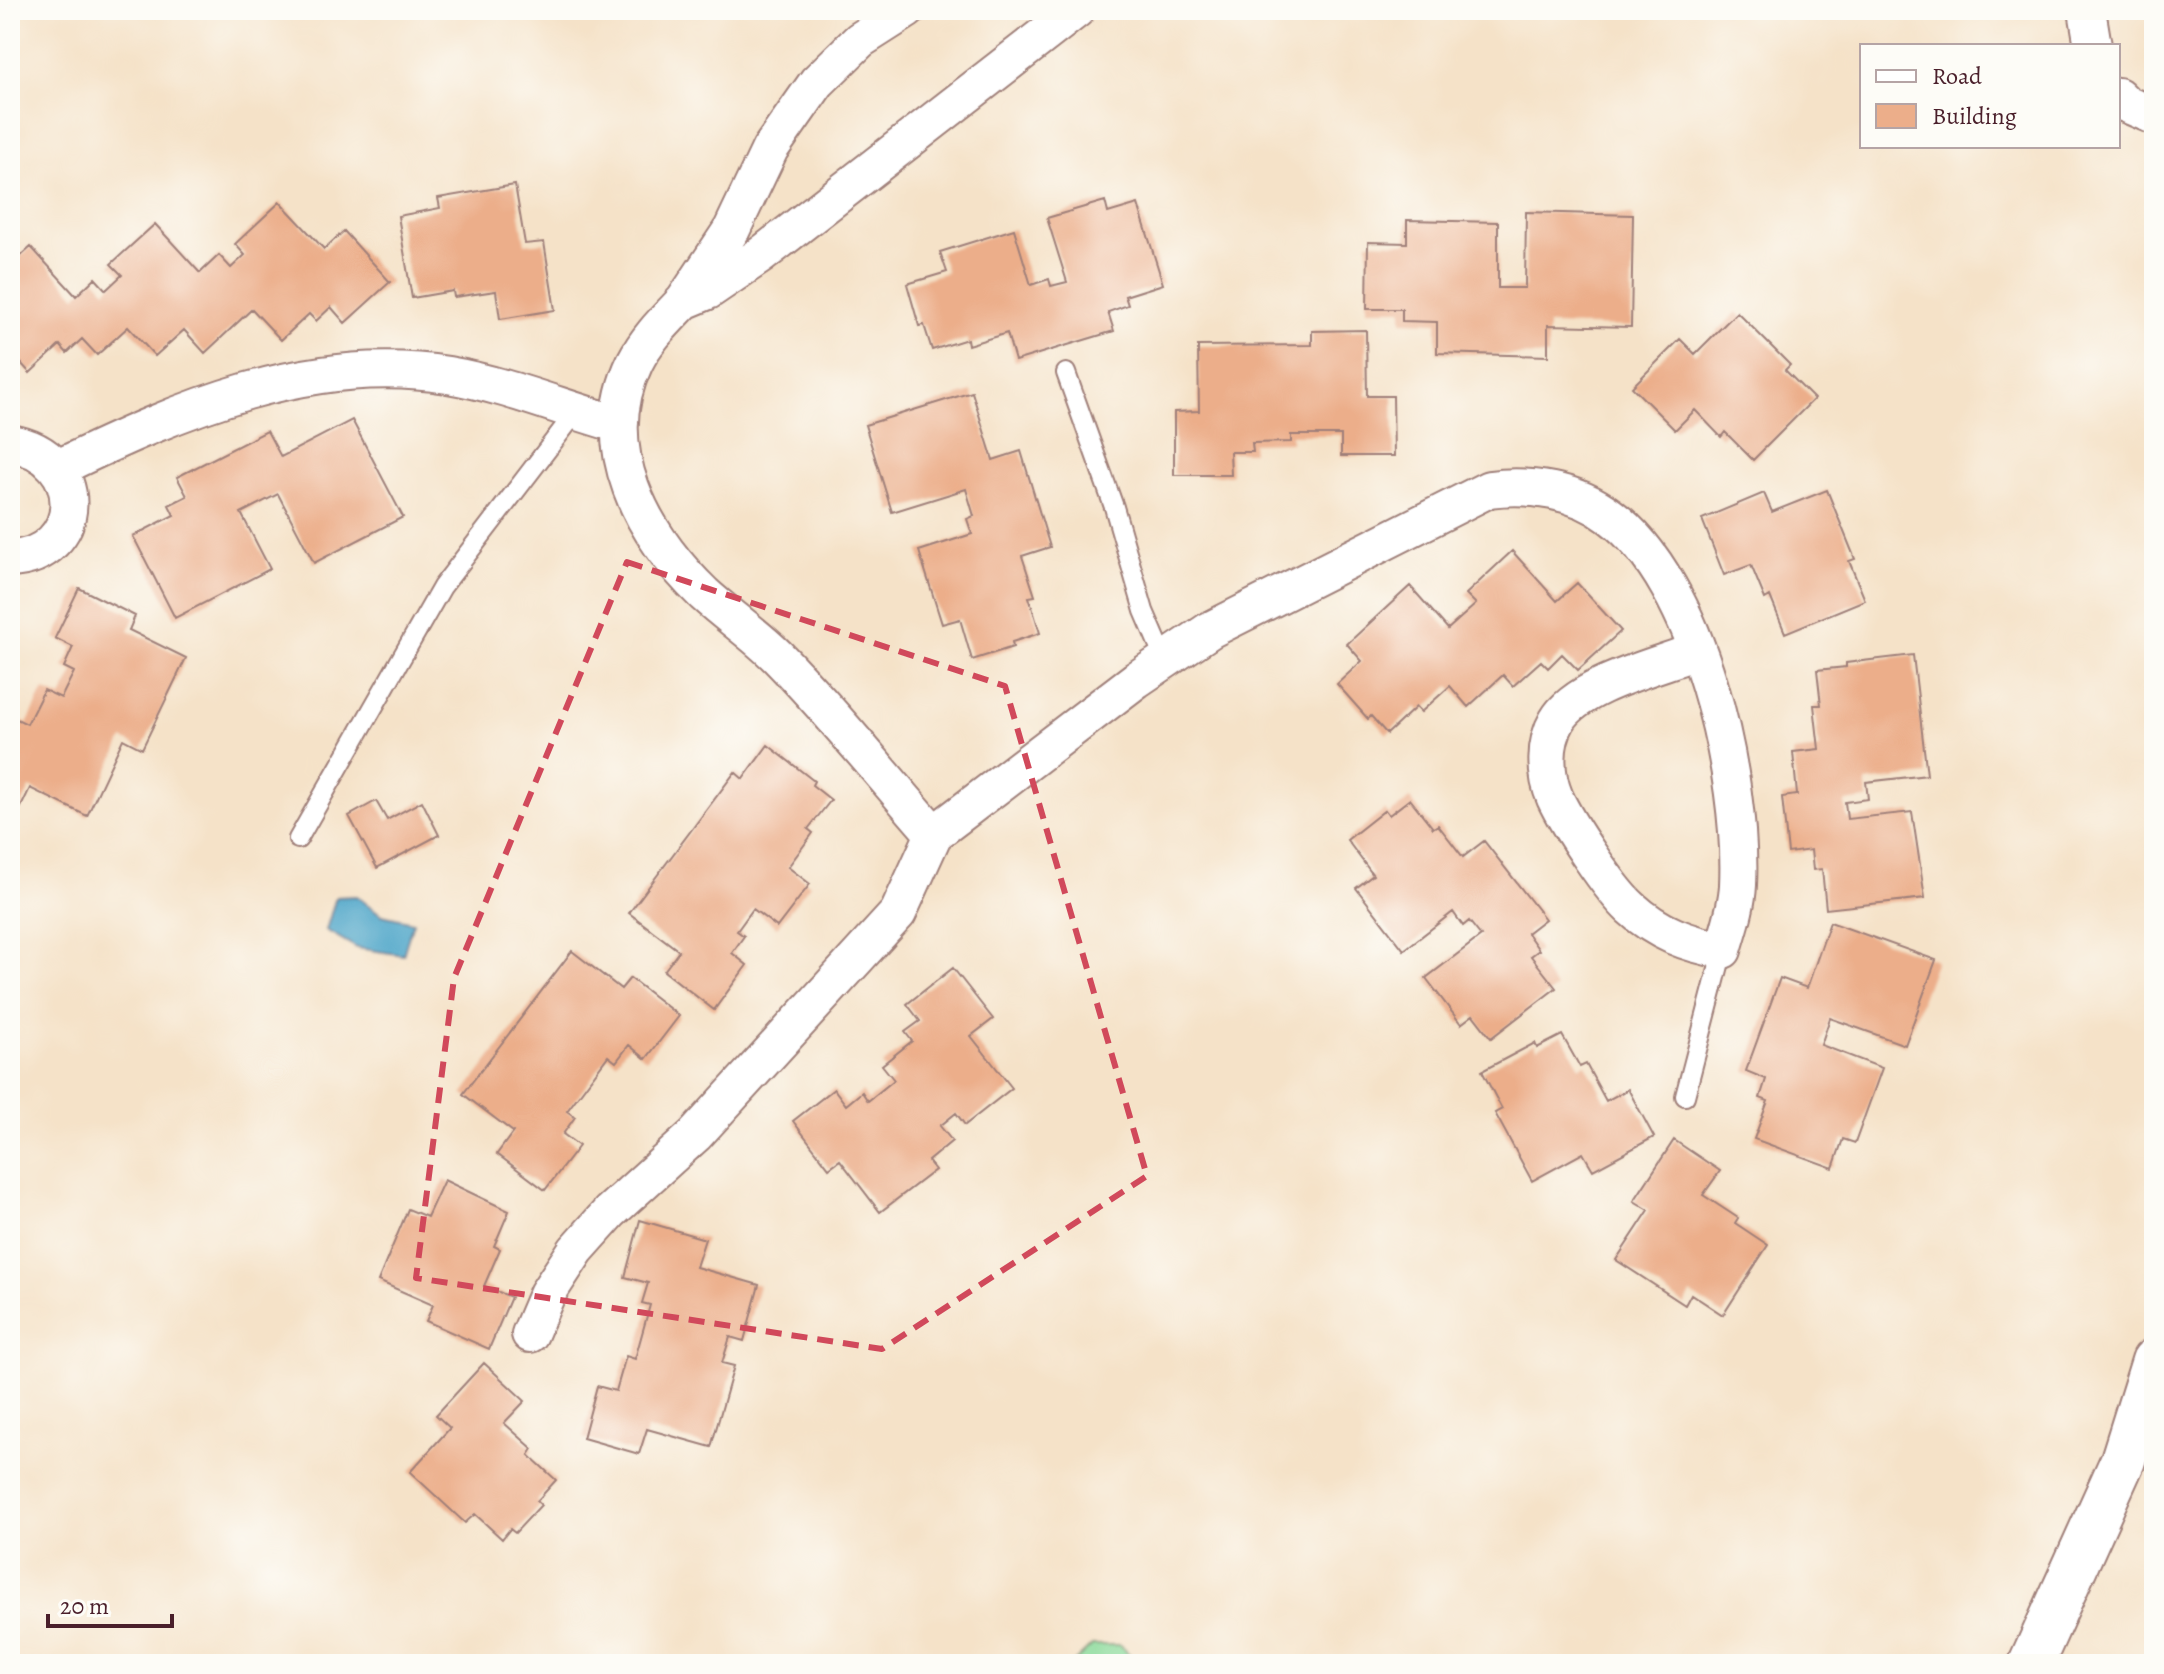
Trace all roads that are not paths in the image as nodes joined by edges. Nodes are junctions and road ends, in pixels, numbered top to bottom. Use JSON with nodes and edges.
{"nodes":[{"id":1,"x":907,"y":10,"type":"edge"},
{"id":2,"x":1076,"y":10,"type":"edge"},
{"id":3,"x":2087,"y":10,"type":"edge"},
{"id":4,"x":2093,"y":44,"type":"edge"},
{"id":5,"x":2120,"y":98,"type":"edge"},
{"id":6,"x":2154,"y":116,"type":"edge"},
{"id":7,"x":684,"y":301,"type":"junction"},
{"id":8,"x":1066,"y":373,"type":"dead end"},
{"id":9,"x":576,"y":412,"type":"junction"},
{"id":10,"x":618,"y":424,"type":"junction"},
{"id":11,"x":10,"y":443,"type":"edge"},
{"id":12,"x":58,"y":468,"type":"junction"},
{"id":13,"x":10,"y":559,"type":"edge"},
{"id":14,"x":1696,"y":651,"type":"junction"},
{"id":15,"x":1165,"y":660,"type":"junction"},
{"id":16,"x":934,"y":834,"type":"junction"},
{"id":17,"x":298,"y":839,"type":"dead end"},
{"id":18,"x":1723,"y":950,"type":"junction"},
{"id":19,"x":1685,"y":1096,"type":"dead end"},
{"id":20,"x":530,"y":1334,"type":"dead end"},
{"id":21,"x":2154,"y":1361,"type":"edge"},
{"id":22,"x":2031,"y":1664,"type":"edge"}],
"edges":[{"from":1,"to":7,"type":"street"},
{"from":2,"to":7,"type":"street"},
{"from":3,"to":4,"type":"street"},
{"from":5,"to":6,"type":"street"},
{"from":7,"to":10,"type":"street"},
{"from":8,"to":15,"type":"lane"},
{"from":9,"to":10,"type":"street"},
{"from":9,"to":12,"type":"street"},
{"from":9,"to":17,"type":"lane"},
{"from":10,"to":16,"type":"street"},
{"from":11,"to":12,"type":"street"},
{"from":12,"to":13,"type":"street"},
{"from":14,"to":15,"type":"street"},
{"from":14,"to":18,"type":"street"},
{"from":14,"to":18,"type":"street"},
{"from":15,"to":16,"type":"street"},
{"from":16,"to":20,"type":"street"},
{"from":18,"to":19,"type":"lane"},
{"from":21,"to":22,"type":"main road"}]}
